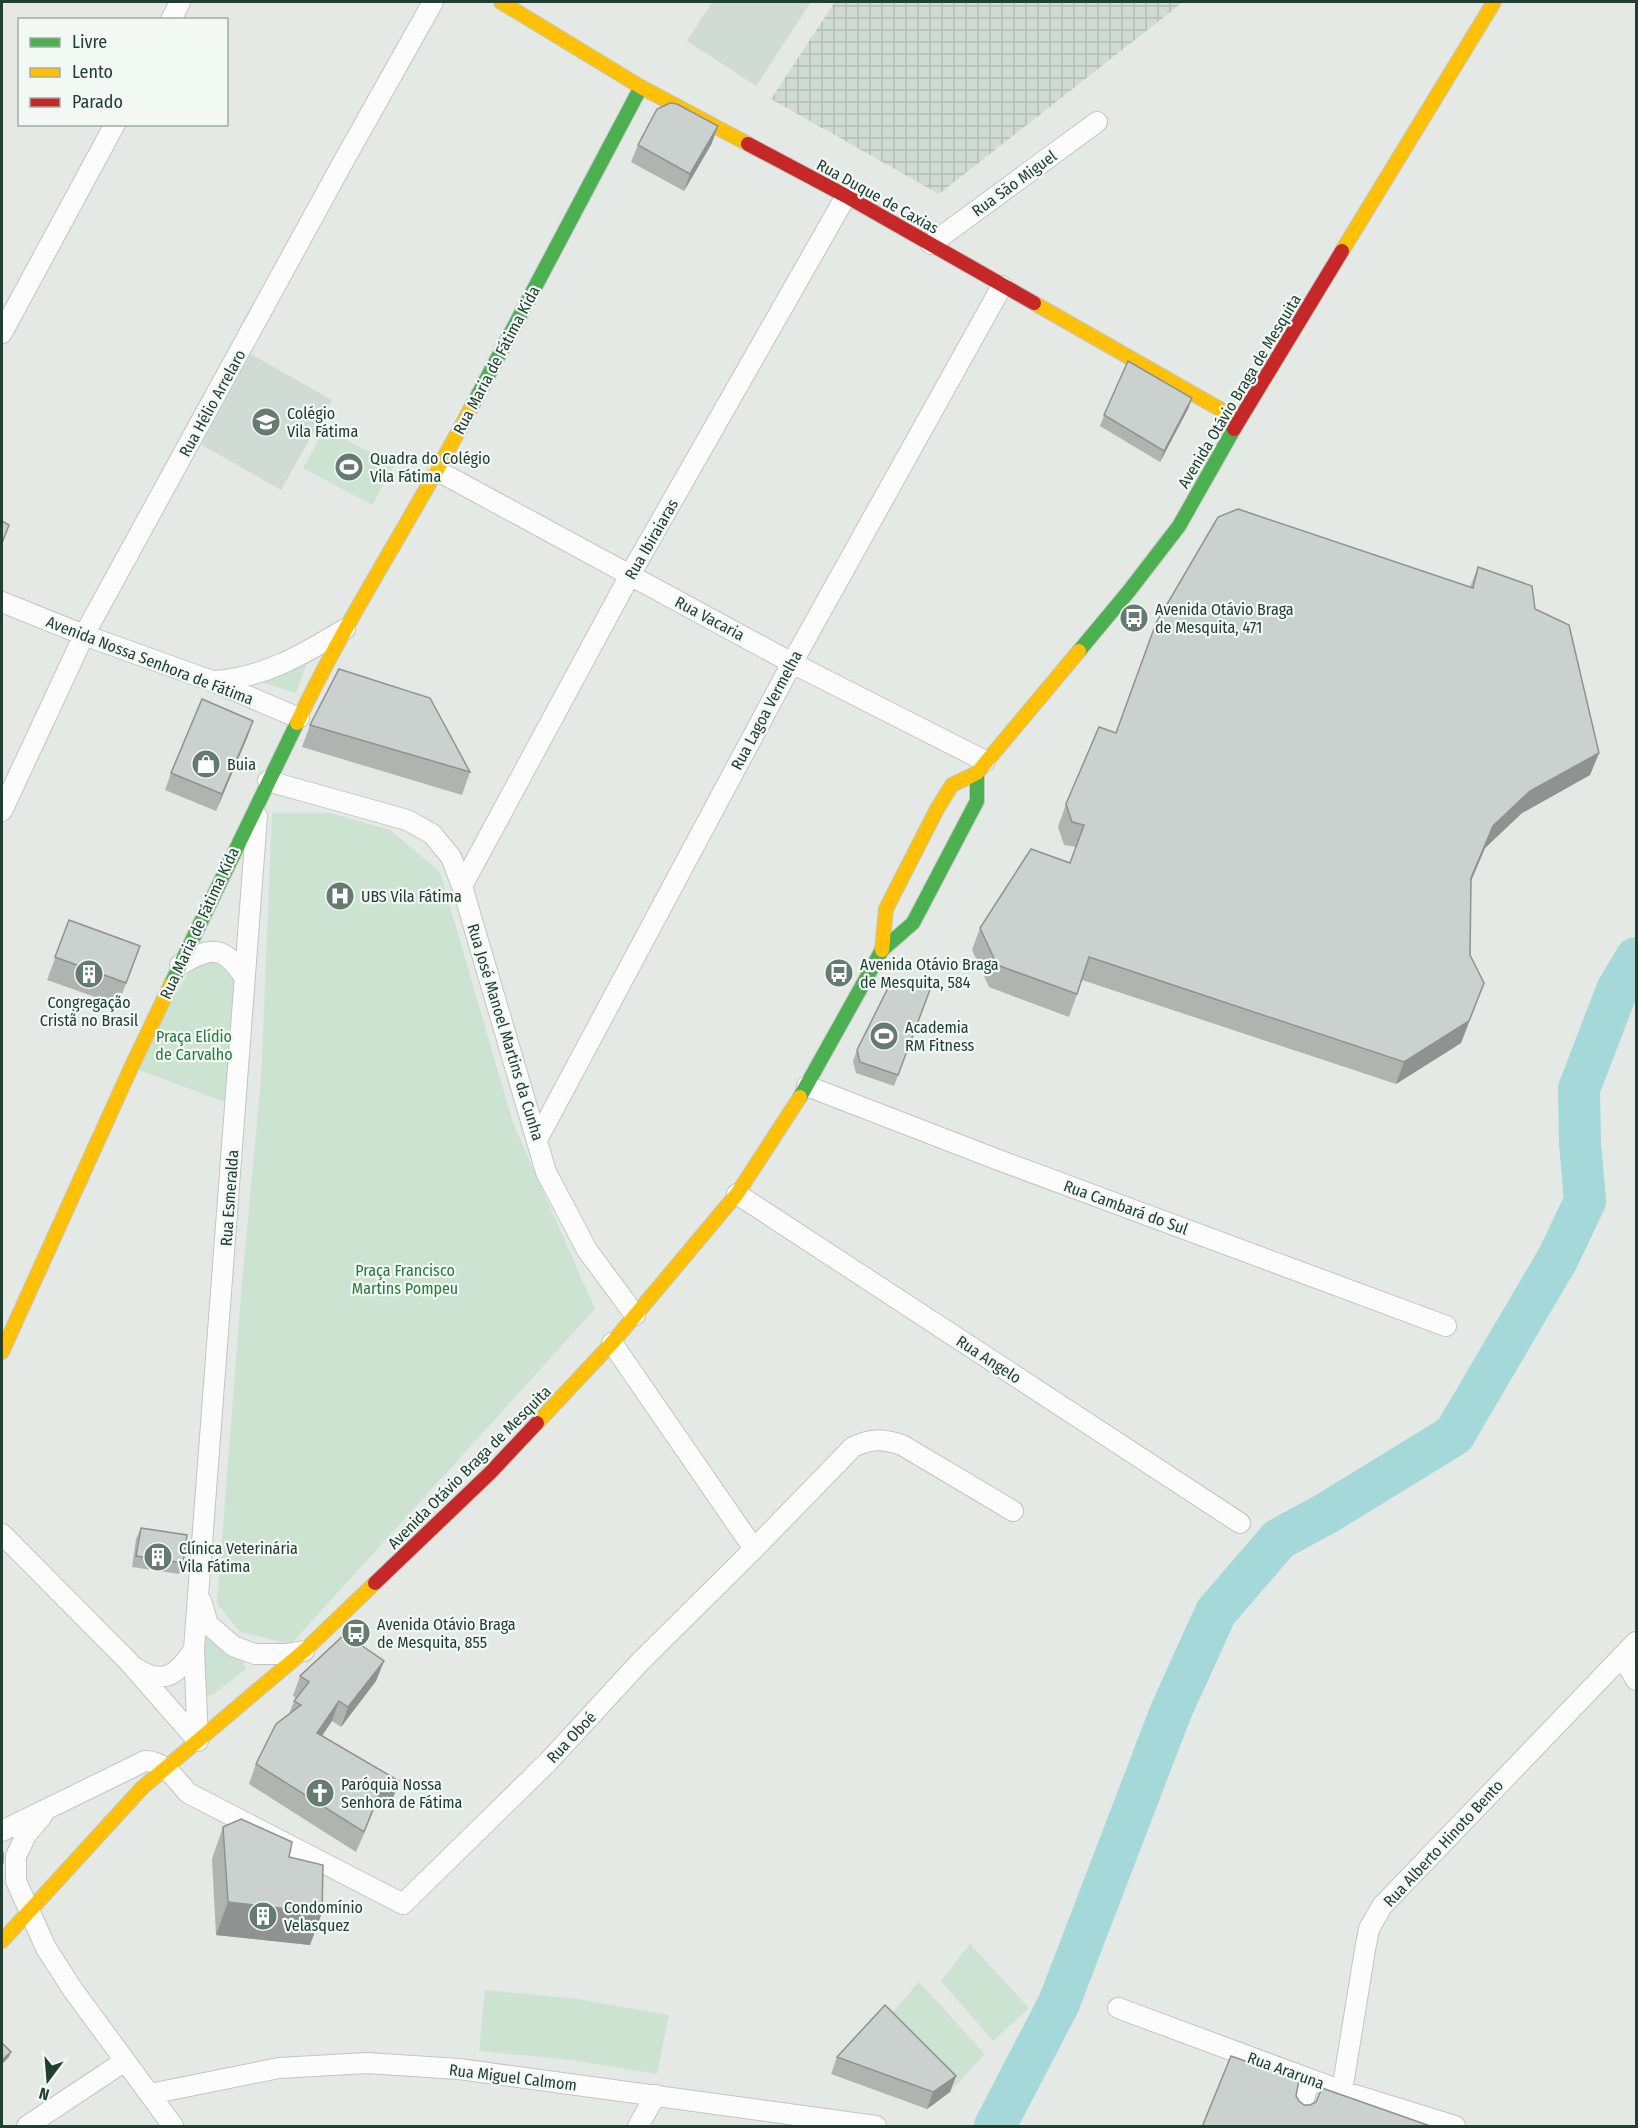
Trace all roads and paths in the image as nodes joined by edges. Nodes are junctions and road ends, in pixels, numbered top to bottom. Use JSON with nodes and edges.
{"nodes":[{"id":1,"x":180,"y":2,"type":"edge"},
{"id":2,"x":434,"y":2,"type":"edge"},
{"id":3,"x":501,"y":2,"type":"edge"},
{"id":4,"x":1494,"y":2,"type":"edge"},
{"id":5,"x":172,"y":18,"type":"edge"},
{"id":6,"x":641,"y":87,"type":"junction"},
{"id":7,"x":1096,"y":122,"type":"dead end"},
{"id":8,"x":114,"y":126,"type":"edge"},
{"id":9,"x":846,"y":196,"type":"junction"},
{"id":10,"x":931,"y":244,"type":"junction"},
{"id":11,"x":1002,"y":286,"type":"junction"},
{"id":12,"x":2,"y":333,"type":"edge"},
{"id":13,"x":1239,"y":420,"type":"junction"},
{"id":14,"x":438,"y":471,"type":"junction"},
{"id":15,"x":630,"y":575,"type":"junction"},
{"id":16,"x":2,"y":602,"type":"edge"},
{"id":17,"x":345,"y":629,"type":"junction"},
{"id":18,"x":84,"y":635,"type":"junction"},
{"id":19,"x":792,"y":663,"type":"junction"},
{"id":20,"x":212,"y":681,"type":"junction"},
{"id":21,"x":299,"y":718,"type":"junction"},
{"id":22,"x":981,"y":767,"type":"junction"},
{"id":23,"x":268,"y":781,"type":"junction"},
{"id":24,"x":258,"y":801,"type":"junction"},
{"id":25,"x":2,"y":811,"type":"edge"},
{"id":26,"x":462,"y":886,"type":"junction"},
{"id":27,"x":882,"y":950,"type":"junction"},
{"id":28,"x":180,"y":965,"type":"junction"},
{"id":29,"x":245,"y":978,"type":"junction"},
{"id":30,"x":807,"y":1086,"type":"junction"},
{"id":31,"x":538,"y":1138,"type":"junction"},
{"id":32,"x":737,"y":1194,"type":"junction"},
{"id":33,"x":635,"y":1315,"type":"junction"},
{"id":34,"x":1446,"y":1326,"type":"dead end"},
{"id":35,"x":612,"y":1343,"type":"junction"},
{"id":36,"x":2,"y":1352,"type":"edge"},
{"id":37,"x":1013,"y":1511,"type":"dead end"},
{"id":38,"x":1240,"y":1523,"type":"dead end"},
{"id":39,"x":2,"y":1534,"type":"edge"},
{"id":40,"x":754,"y":1549,"type":"junction"},
{"id":41,"x":199,"y":1594,"type":"junction"},
{"id":42,"x":1636,"y":1642,"type":"edge"},
{"id":43,"x":194,"y":1649,"type":"junction"},
{"id":44,"x":304,"y":1651,"type":"junction"},
{"id":45,"x":1622,"y":1656,"type":"junction"},
{"id":46,"x":128,"y":1660,"type":"junction"},
{"id":47,"x":1636,"y":1680,"type":"edge"},
{"id":48,"x":198,"y":1741,"type":"junction"},
{"id":49,"x":165,"y":1768,"type":"junction"},
{"id":50,"x":48,"y":1809,"type":"junction"},
{"id":51,"x":2,"y":1831,"type":"edge"},
{"id":52,"x":31,"y":1911,"type":"junction"},
{"id":53,"x":2,"y":1941,"type":"edge"},
{"id":54,"x":1118,"y":2008,"type":"dead end"},
{"id":55,"x":125,"y":2061,"type":"junction"},
{"id":56,"x":1310,"y":2079,"type":"junction"},
{"id":57,"x":1342,"y":2091,"type":"junction"},
{"id":58,"x":150,"y":2094,"type":"junction"},
{"id":59,"x":656,"y":2095,"type":"junction"},
{"id":60,"x":27,"y":2127,"type":"edge"},
{"id":61,"x":172,"y":2127,"type":"edge"},
{"id":62,"x":638,"y":2127,"type":"edge"},
{"id":63,"x":876,"y":2127,"type":"edge"},
{"id":64,"x":1296,"y":2127,"type":"edge"},
{"id":65,"x":1455,"y":2127,"type":"edge"}],
"edges":[{"from":1,"to":5,"type":"street"},
{"from":2,"to":18,"type":"street","name":"Rua Hélio Arrelaro"},
{"from":3,"to":6,"type":"main road","name":"Rua Duque de Caxias"},
{"from":4,"to":13,"type":"main road","name":"Avenida Otávio Braga de Mesquita"},
{"from":6,"to":9,"type":"main road","name":"Rua Duque de Caxias"},
{"from":6,"to":14,"type":"main road","name":"Rua Maria de Fátima Kida"},
{"from":7,"to":10,"type":"street","name":"Rua São Miguel"},
{"from":8,"to":12,"type":"street"},
{"from":9,"to":10,"type":"main road","name":"Rua Duque de Caxias"},
{"from":9,"to":15,"type":"street","name":"Rua Ibiraiaras"},
{"from":10,"to":11,"type":"main road","name":"Rua Duque de Caxias"},
{"from":11,"to":13,"type":"main road","name":"Rua Duque de Caxias"},
{"from":11,"to":19,"type":"street","name":"Rua Lagoa Vermelha"},
{"from":13,"to":22,"type":"main road","name":"Avenida Otávio Braga de Mesquita"},
{"from":14,"to":15,"type":"street","name":"Rua Vacaria"},
{"from":14,"to":17,"type":"main road","name":"Rua Maria de Fátima Kida"},
{"from":15,"to":19,"type":"street","name":"Rua Vacaria"},
{"from":15,"to":26,"type":"street","name":"Rua Ibiraiaras"},
{"from":16,"to":18,"type":"street","name":"Avenida Nossa Senhora de Fátima"},
{"from":17,"to":20,"type":"street","name":"Rua Maria de Fátima Kida"},
{"from":17,"to":21,"type":"main road","name":"Rua Maria de Fátima Kida"},
{"from":18,"to":20,"type":"street","name":"Avenida Nossa Senhora de Fátima"},
{"from":18,"to":25,"type":"street","name":"Rua Hélio Arrelaro"},
{"from":19,"to":22,"type":"street","name":"Rua Vacaria"},
{"from":19,"to":31,"type":"street","name":"Rua Lagoa Vermelha"},
{"from":20,"to":21,"type":"street","name":"Avenida Nossa Senhora de Fátima"},
{"from":21,"to":23,"type":"main road","name":"Rua Maria de Fátima Kida"},
{"from":22,"to":27,"type":"main road","name":"Avenida Otávio Braga de Mesquita"},
{"from":22,"to":27,"type":"main road","name":"Avenida Otávio Braga de Mesquita"},
{"from":23,"to":24,"type":"main road","name":"Rua Maria de Fátima Kida"},
{"from":23,"to":26,"type":"street","name":"Rua José Manoel Martins da Cunha"},
{"from":24,"to":28,"type":"main road","name":"Rua Maria de Fátima Kida"},
{"from":24,"to":29,"type":"street","name":"Rua Esmeralda"},
{"from":26,"to":31,"type":"street","name":"Rua José Manoel Martins da Cunha"},
{"from":27,"to":30,"type":"main road","name":"Avenida Otávio Braga de Mesquita"},
{"from":28,"to":29,"type":"street"},
{"from":28,"to":36,"type":"main road","name":"Rua Maria de Fátima Kida"},
{"from":29,"to":41,"type":"street","name":"Rua Esmeralda"},
{"from":30,"to":32,"type":"main road","name":"Avenida Otávio Braga de Mesquita"},
{"from":30,"to":34,"type":"street","name":"Rua Cambará do Sul"},
{"from":31,"to":33,"type":"street","name":"Rua José Manoel Martins da Cunha"},
{"from":32,"to":33,"type":"main road","name":"Avenida Otávio Braga de Mesquita"},
{"from":32,"to":38,"type":"street","name":"Rua Angelo"},
{"from":33,"to":35,"type":"main road","name":"Avenida Otávio Braga de Mesquita"},
{"from":35,"to":40,"type":"street"},
{"from":35,"to":44,"type":"main road","name":"Avenida Otávio Braga de Mesquita"},
{"from":37,"to":40,"type":"street"},
{"from":39,"to":46,"type":"street"},
{"from":40,"to":49,"type":"street","name":"Rua Oboé"},
{"from":41,"to":43,"type":"street","name":"Rua Esmeralda"},
{"from":41,"to":44,"type":"street","name":"Rua Esmeralda"},
{"from":42,"to":45,"type":"street","name":"Rua Alberto Hinoto Bento"},
{"from":43,"to":46,"type":"street"},
{"from":43,"to":48,"type":"street","name":"Rua Esmeralda"},
{"from":44,"to":48,"type":"main road","name":"Avenida Otávio Braga de Mesquita"},
{"from":45,"to":47,"type":"street"},
{"from":45,"to":57,"type":"street","name":"Rua Alberto Hinoto Bento"},
{"from":46,"to":48,"type":"street"},
{"from":48,"to":49,"type":"main road","name":"Avenida Otávio Braga de Mesquita"},
{"from":49,"to":50,"type":"street"},
{"from":49,"to":52,"type":"main road","name":"Avenida Otávio Braga de Mesquita"},
{"from":50,"to":51,"type":"street"},
{"from":50,"to":52,"type":"street"},
{"from":52,"to":53,"type":"main road","name":"Avenida Otávio Braga de Mesquita"},
{"from":52,"to":55,"type":"street"},
{"from":54,"to":56,"type":"street","name":"Rua Araruna"},
{"from":55,"to":58,"type":"street"},
{"from":55,"to":60,"type":"street"},
{"from":56,"to":57,"type":"street","name":"Rua Araruna"},
{"from":56,"to":64,"type":"street"},
{"from":57,"to":65,"type":"street","name":"Rua Araruna"},
{"from":58,"to":59,"type":"street","name":"Rua Miguel Calmom"},
{"from":58,"to":61,"type":"street"},
{"from":59,"to":62,"type":"street"},
{"from":59,"to":63,"type":"street","name":"Rua Miguel Calmom"}]}
